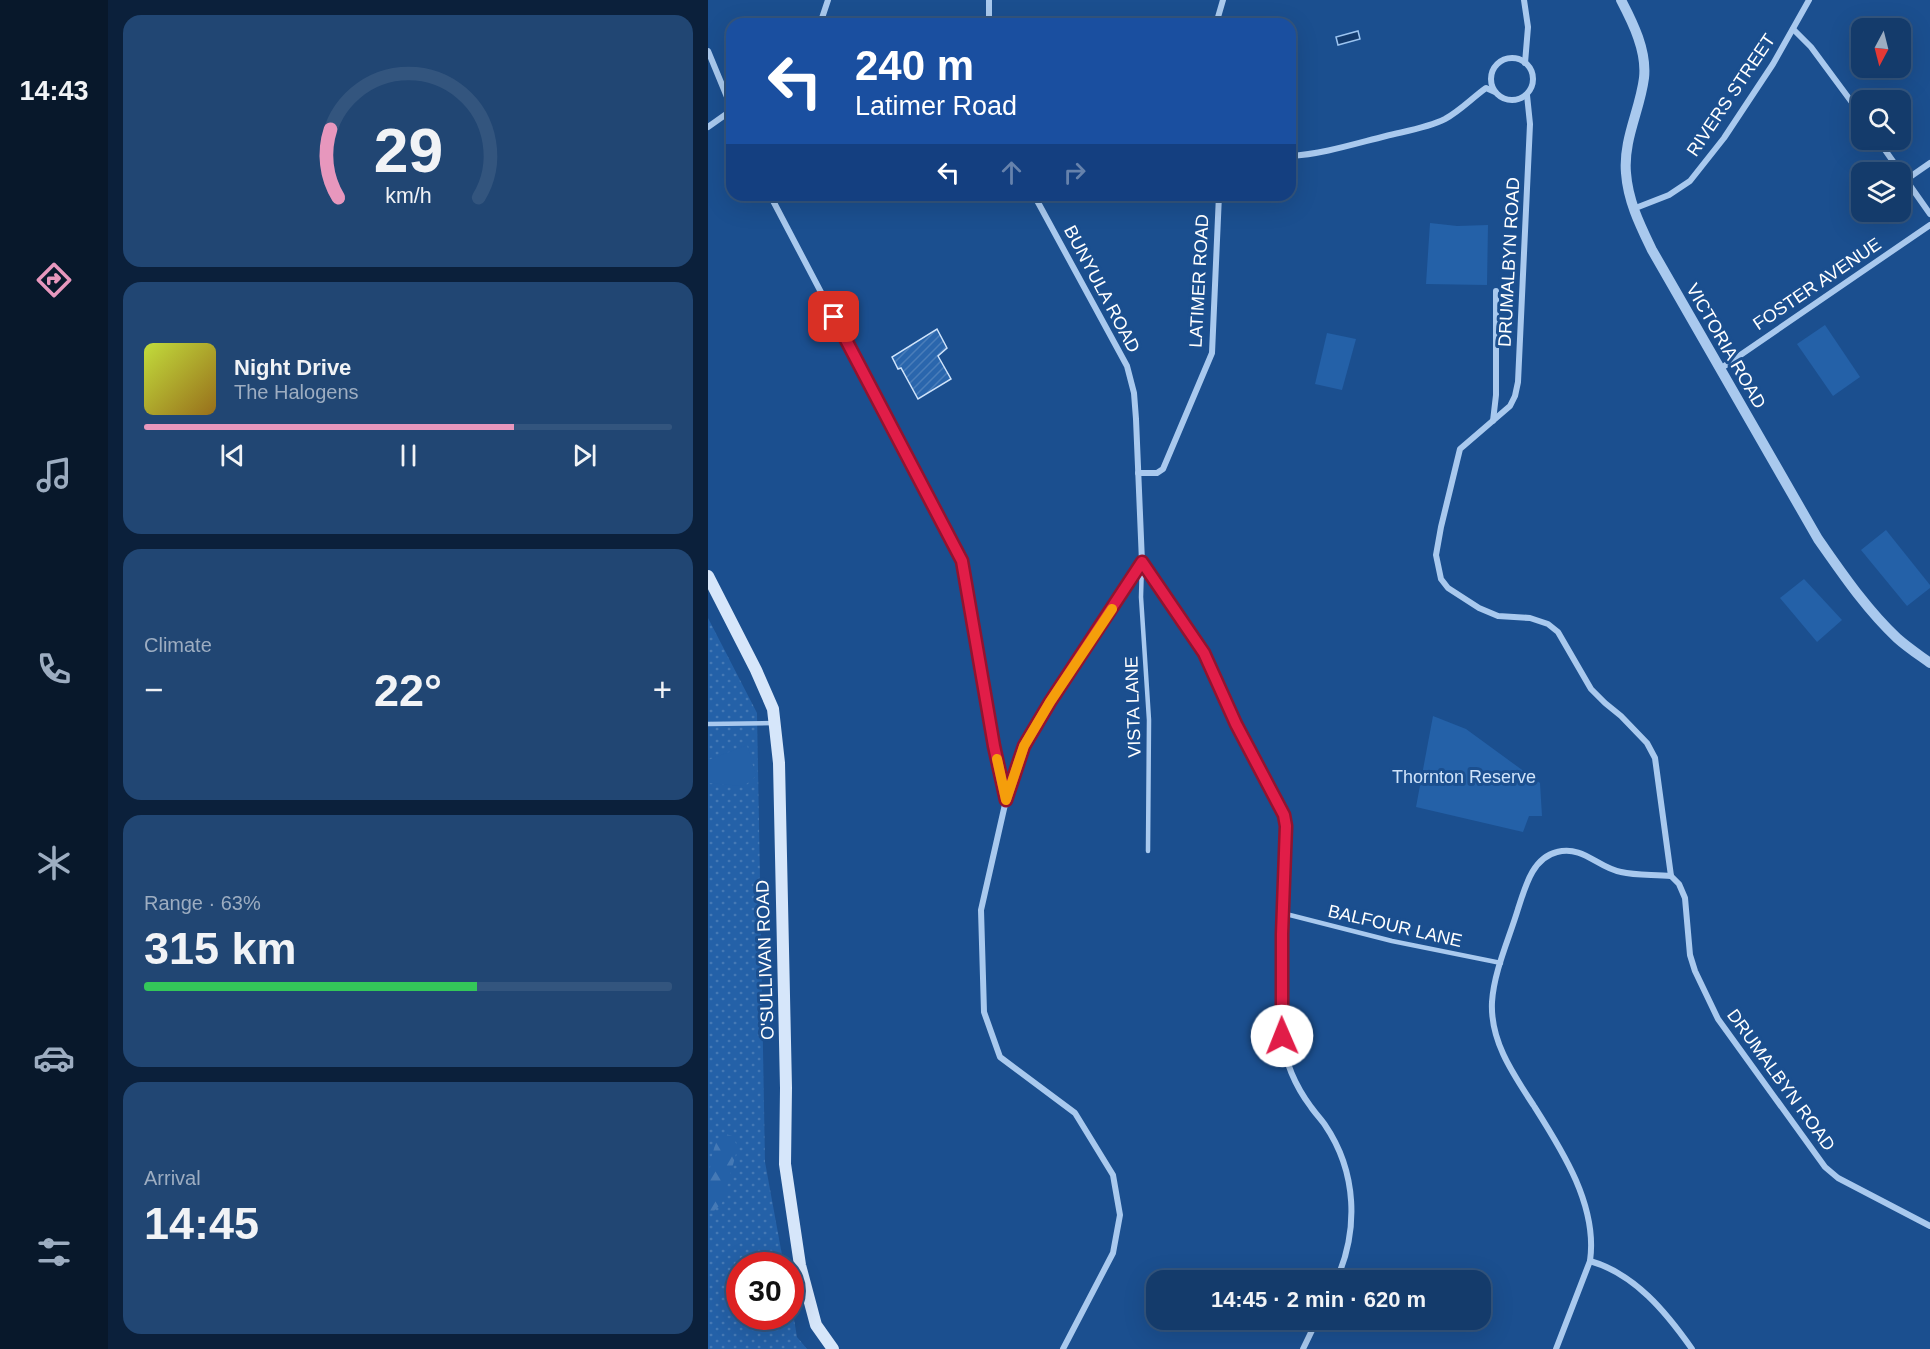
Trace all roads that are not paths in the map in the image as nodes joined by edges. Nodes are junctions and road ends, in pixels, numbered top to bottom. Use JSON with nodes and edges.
{"nodes":[{"id":1,"x":828,"y":0,"type":"edge"},
{"id":2,"x":989,"y":0,"type":"edge"},
{"id":3,"x":1223,"y":0,"type":"edge"},
{"id":4,"x":1524,"y":0,"type":"edge"},
{"id":5,"x":1621,"y":0,"type":"edge"},
{"id":6,"x":1809,"y":0,"type":"edge"},
{"id":7,"x":822,"y":18,"type":"edge"},
{"id":8,"x":989,"y":18,"type":"edge"},
{"id":9,"x":1218,"y":18,"type":"edge"},
{"id":10,"x":1793,"y":29,"type":"junction"},
{"id":11,"x":708,"y":51,"type":"edge"},
{"id":12,"x":1526,"y":63,"type":"junction"},
{"id":13,"x":1495,"y":92,"type":"junction"},
{"id":14,"x":726,"y":94,"type":"edge"},
{"id":15,"x":1527,"y":95,"type":"junction"},
{"id":16,"x":1851,"y":101,"type":"edge"},
{"id":17,"x":726,"y":114,"type":"edge"},
{"id":18,"x":708,"y":127,"type":"edge"},
{"id":19,"x":1296,"y":155,"type":"edge"},
{"id":20,"x":1930,"y":163,"type":"edge"},
{"id":21,"x":1911,"y":176,"type":"edge"},
{"id":22,"x":1911,"y":185,"type":"edge"},
{"id":23,"x":773,"y":201,"type":"edge"},
{"id":24,"x":1037,"y":201,"type":"edge"},
{"id":25,"x":1219,"y":201,"type":"edge"},
{"id":26,"x":1633,"y":209,"type":"junction"},
{"id":27,"x":1930,"y":214,"type":"edge"},
{"id":28,"x":1930,"y":225,"type":"edge"},
{"id":29,"x":1496,"y":291,"type":"dead end"},
{"id":30,"x":1720,"y":369,"type":"junction"},
{"id":31,"x":1493,"y":422,"type":"junction"},
{"id":32,"x":1138,"y":473,"type":"junction"},
{"id":33,"x":1142,"y":562,"type":"junction"},
{"id":34,"x":708,"y":576,"type":"edge"},
{"id":35,"x":1930,"y":663,"type":"edge"},
{"id":36,"x":775,"y":723,"type":"junction"},
{"id":37,"x":708,"y":724,"type":"edge"},
{"id":38,"x":1006,"y":800,"type":"junction"},
{"id":39,"x":1148,"y":851,"type":"dead end"},
{"id":40,"x":1671,"y":876,"type":"junction"},
{"id":41,"x":1282,"y":914,"type":"junction"},
{"id":42,"x":1501,"y":963,"type":"junction"},
{"id":43,"x":1930,"y":1226,"type":"edge"},
{"id":44,"x":1590,"y":1262,"type":"junction"},
{"id":45,"x":1341,"y":1270,"type":"edge"},
{"id":46,"x":1312,"y":1330,"type":"edge"},
{"id":47,"x":833,"y":1349,"type":"edge"},
{"id":48,"x":1063,"y":1349,"type":"edge"},
{"id":49,"x":1303,"y":1349,"type":"edge"},
{"id":50,"x":1556,"y":1349,"type":"edge"},
{"id":51,"x":1692,"y":1349,"type":"edge"}],
"edges":[{"from":1,"to":7,"type":"street"},
{"from":2,"to":8,"type":"street"},
{"from":3,"to":9,"type":"street"},
{"from":4,"to":12,"type":"street"},
{"from":5,"to":26,"type":"street","name":"VICTORIA ROAD"},
{"from":6,"to":10,"type":"street","name":"RIVERS STREET"},
{"from":10,"to":16,"type":"street"},
{"from":10,"to":26,"type":"street","name":"RIVERS STREET"},
{"from":11,"to":14,"type":"street"},
{"from":12,"to":13,"type":"street"},
{"from":12,"to":15,"type":"street"},
{"from":13,"to":15,"type":"street"},
{"from":13,"to":19,"type":"street"},
{"from":15,"to":31,"type":"street","name":"DRUMALBYN ROAD"},
{"from":17,"to":18,"type":"street"},
{"from":20,"to":21,"type":"street"},
{"from":22,"to":27,"type":"street"},
{"from":23,"to":38,"type":"street"},
{"from":24,"to":32,"type":"street","name":"BUNYULA ROAD"},
{"from":25,"to":32,"type":"street","name":"LATIMER ROAD"},
{"from":26,"to":30,"type":"street","name":"VICTORIA ROAD"},
{"from":28,"to":30,"type":"street","name":"FOSTER AVENUE"},
{"from":29,"to":31,"type":"street","name":"DRUMALBYN ROAD"},
{"from":30,"to":35,"type":"street","name":"VICTORIA ROAD"},
{"from":31,"to":40,"type":"street","name":"DRUMALBYN ROAD"},
{"from":32,"to":33,"type":"street"},
{"from":33,"to":38,"type":"street"},
{"from":33,"to":39,"type":"lane","name":"VISTA LANE"},
{"from":33,"to":41,"type":"street"},
{"from":34,"to":36,"type":"main road","name":"O'SULLIVAN ROAD"},
{"from":36,"to":37,"type":"lane"},
{"from":36,"to":47,"type":"main road","name":"O'SULLIVAN ROAD"},
{"from":38,"to":48,"type":"street"},
{"from":40,"to":42,"type":"street"},
{"from":40,"to":43,"type":"street","name":"DRUMALBYN ROAD"},
{"from":41,"to":42,"type":"lane","name":"BALFOUR LANE"},
{"from":41,"to":45,"type":"street"},
{"from":42,"to":44,"type":"street"},
{"from":44,"to":50,"type":"street"},
{"from":44,"to":51,"type":"street"},
{"from":46,"to":49,"type":"street"}]}
